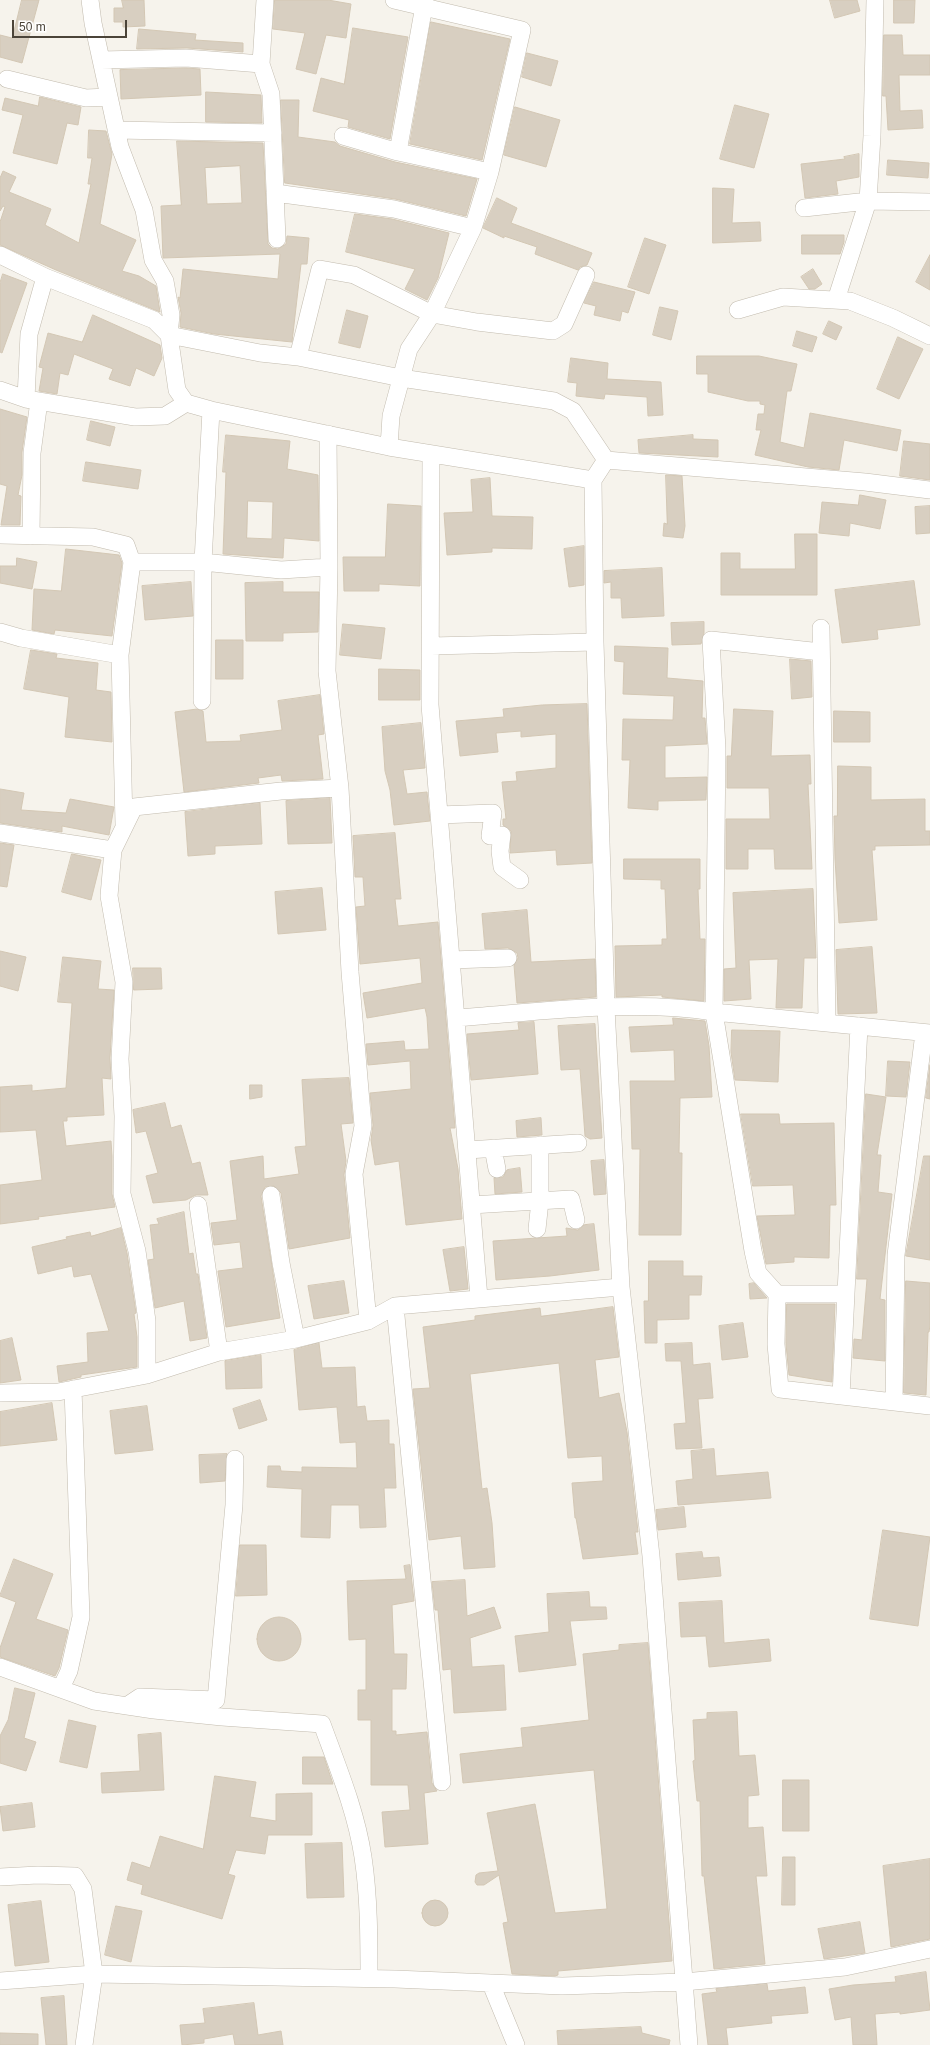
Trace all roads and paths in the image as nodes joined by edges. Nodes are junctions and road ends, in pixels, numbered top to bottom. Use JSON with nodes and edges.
{"nodes":[{"id":1,"x":90,"y":0,"type":"edge"},
{"id":2,"x":265,"y":0,"type":"edge"},
{"id":3,"x":394,"y":0,"type":"edge"},
{"id":4,"x":875,"y":0,"type":"edge"},
{"id":5,"x":424,"y":4,"type":"edge"},
{"id":6,"x":101,"y":60,"type":"junction"},
{"id":7,"x":261,"y":64,"type":"junction"},
{"id":8,"x":7,"y":79,"type":"dead end"},
{"id":9,"x":109,"y":97,"type":"junction"},
{"id":10,"x":116,"y":130,"type":"junction"},
{"id":11,"x":273,"y":133,"type":"junction"},
{"id":12,"x":343,"y":136,"type":"dead end"},
{"id":13,"x":398,"y":152,"type":"junction"},
{"id":14,"x":490,"y":172,"type":"junction"},
{"id":15,"x":275,"y":193,"type":"junction"},
{"id":16,"x":868,"y":201,"type":"junction"},
{"id":17,"x":930,"y":202,"type":"edge"},
{"id":18,"x":804,"y":208,"type":"dead end"},
{"id":19,"x":473,"y":228,"type":"junction"},
{"id":20,"x":276,"y":239,"type":"dead end"},
{"id":21,"x":0,"y":255,"type":"edge"},
{"id":22,"x":586,"y":276,"type":"dead end"},
{"id":23,"x":45,"y":277,"type":"junction"},
{"id":24,"x":836,"y":300,"type":"junction"},
{"id":25,"x":738,"y":310,"type":"dead end"},
{"id":26,"x":432,"y":314,"type":"junction"},
{"id":27,"x":169,"y":335,"type":"junction"},
{"id":28,"x":930,"y":336,"type":"edge"},
{"id":29,"x":298,"y":357,"type":"junction"},
{"id":30,"x":401,"y":378,"type":"junction"},
{"id":31,"x":0,"y":390,"type":"edge"},
{"id":32,"x":33,"y":400,"type":"junction"},
{"id":33,"x":186,"y":403,"type":"junction"},
{"id":34,"x":211,"y":410,"type":"junction"},
{"id":35,"x":328,"y":434,"type":"junction"},
{"id":36,"x":389,"y":446,"type":"junction"},
{"id":37,"x":431,"y":454,"type":"junction"},
{"id":38,"x":606,"y":460,"type":"junction"},
{"id":39,"x":593,"y":480,"type":"junction"},
{"id":40,"x":930,"y":490,"type":"edge"},
{"id":41,"x":0,"y":535,"type":"edge"},
{"id":42,"x":31,"y":536,"type":"junction"},
{"id":43,"x":132,"y":562,"type":"junction"},
{"id":44,"x":203,"y":562,"type":"junction"},
{"id":45,"x":329,"y":567,"type":"junction"},
{"id":46,"x":821,"y":628,"type":"dead end"},
{"id":47,"x":0,"y":632,"type":"edge"},
{"id":48,"x":595,"y":642,"type":"junction"},
{"id":49,"x":431,"y":646,"type":"junction"},
{"id":50,"x":821,"y":652,"type":"junction"},
{"id":51,"x":120,"y":655,"type":"junction"},
{"id":52,"x":202,"y":701,"type":"dead end"},
{"id":53,"x":340,"y":788,"type":"junction"},
{"id":54,"x":439,"y":815,"type":"junction"},
{"id":55,"x":124,"y":829,"type":"junction"},
{"id":56,"x":0,"y":833,"type":"edge"},
{"id":57,"x":113,"y":850,"type":"junction"},
{"id":58,"x":520,"y":880,"type":"dead end"},
{"id":59,"x":508,"y":958,"type":"dead end"},
{"id":60,"x":451,"y":960,"type":"junction"},
{"id":61,"x":606,"y":1008,"type":"junction"},
{"id":62,"x":714,"y":1012,"type":"junction"},
{"id":63,"x":456,"y":1018,"type":"junction"},
{"id":64,"x":827,"y":1022,"type":"junction"},
{"id":65,"x":859,"y":1026,"type":"junction"},
{"id":66,"x":927,"y":1033,"type":"edge"},
{"id":67,"x":578,"y":1143,"type":"dead end"},
{"id":68,"x":540,"y":1145,"type":"junction"},
{"id":69,"x":493,"y":1148,"type":"junction"},
{"id":70,"x":467,"y":1150,"type":"junction"},
{"id":71,"x":497,"y":1169,"type":"dead end"},
{"id":72,"x":271,"y":1195,"type":"dead end"},
{"id":73,"x":540,"y":1201,"type":"junction"},
{"id":74,"x":198,"y":1204,"type":"dead end"},
{"id":75,"x":471,"y":1205,"type":"junction"},
{"id":76,"x":576,"y":1220,"type":"dead end"},
{"id":77,"x":537,"y":1229,"type":"dead end"},
{"id":78,"x":621,"y":1287,"type":"junction"},
{"id":79,"x":777,"y":1294,"type":"junction"},
{"id":80,"x":846,"y":1294,"type":"junction"},
{"id":81,"x":479,"y":1298,"type":"junction"},
{"id":82,"x":395,"y":1306,"type":"junction"},
{"id":83,"x":368,"y":1321,"type":"junction"},
{"id":84,"x":296,"y":1339,"type":"junction"},
{"id":85,"x":218,"y":1352,"type":"junction"},
{"id":86,"x":147,"y":1375,"type":"junction"},
{"id":87,"x":73,"y":1389,"type":"junction"},
{"id":88,"x":0,"y":1393,"type":"edge"},
{"id":89,"x":841,"y":1396,"type":"junction"},
{"id":90,"x":894,"y":1402,"type":"junction"},
{"id":91,"x":930,"y":1406,"type":"edge"},
{"id":92,"x":235,"y":1459,"type":"dead end"},
{"id":93,"x":0,"y":1667,"type":"edge"},
{"id":94,"x":61,"y":1688,"type":"junction"},
{"id":95,"x":126,"y":1706,"type":"junction"},
{"id":96,"x":442,"y":1782,"type":"dead end"},
{"id":97,"x":0,"y":1877,"type":"edge"},
{"id":98,"x":930,"y":1950,"type":"edge"},
{"id":99,"x":94,"y":1974,"type":"junction"},
{"id":100,"x":369,"y":1979,"type":"junction"},
{"id":101,"x":0,"y":1981,"type":"edge"},
{"id":102,"x":684,"y":1982,"type":"junction"},
{"id":103,"x":491,"y":1984,"type":"junction"},
{"id":104,"x":84,"y":2045,"type":"edge"},
{"id":105,"x":516,"y":2045,"type":"edge"},
{"id":106,"x":689,"y":2045,"type":"edge"}],
"edges":[{"from":1,"to":6,"type":"street"},
{"from":2,"to":7,"type":"street"},
{"from":3,"to":5,"type":"street"},
{"from":4,"to":16,"type":"street"},
{"from":5,"to":13,"type":"street"},
{"from":5,"to":14,"type":"street"},
{"from":6,"to":7,"type":"street"},
{"from":6,"to":9,"type":"street"},
{"from":7,"to":11,"type":"street"},
{"from":8,"to":9,"type":"street"},
{"from":9,"to":10,"type":"street"},
{"from":10,"to":11,"type":"street"},
{"from":10,"to":27,"type":"street"},
{"from":11,"to":15,"type":"street"},
{"from":12,"to":13,"type":"street"},
{"from":13,"to":14,"type":"street"},
{"from":14,"to":19,"type":"street"},
{"from":15,"to":19,"type":"street"},
{"from":15,"to":20,"type":"street"},
{"from":16,"to":17,"type":"street"},
{"from":16,"to":18,"type":"street"},
{"from":16,"to":24,"type":"street"},
{"from":19,"to":26,"type":"street"},
{"from":21,"to":23,"type":"street"},
{"from":22,"to":26,"type":"street"},
{"from":23,"to":27,"type":"street"},
{"from":23,"to":32,"type":"street"},
{"from":24,"to":25,"type":"street"},
{"from":24,"to":28,"type":"street"},
{"from":26,"to":29,"type":"street"},
{"from":26,"to":30,"type":"street"},
{"from":27,"to":29,"type":"street"},
{"from":27,"to":33,"type":"street"},
{"from":29,"to":30,"type":"street"},
{"from":30,"to":36,"type":"street"},
{"from":30,"to":38,"type":"street"},
{"from":31,"to":32,"type":"street"},
{"from":32,"to":33,"type":"street"},
{"from":32,"to":42,"type":"street"},
{"from":33,"to":34,"type":"street"},
{"from":34,"to":35,"type":"street"},
{"from":34,"to":44,"type":"street"},
{"from":35,"to":36,"type":"street"},
{"from":35,"to":45,"type":"street"},
{"from":36,"to":37,"type":"street"},
{"from":37,"to":39,"type":"street"},
{"from":37,"to":49,"type":"street"},
{"from":38,"to":39,"type":"street"},
{"from":38,"to":40,"type":"street"},
{"from":39,"to":48,"type":"street"},
{"from":41,"to":42,"type":"street"},
{"from":42,"to":43,"type":"street"},
{"from":43,"to":44,"type":"street"},
{"from":43,"to":51,"type":"street"},
{"from":44,"to":45,"type":"street"},
{"from":44,"to":52,"type":"street"},
{"from":45,"to":53,"type":"street"},
{"from":46,"to":50,"type":"street"},
{"from":47,"to":51,"type":"street"},
{"from":48,"to":49,"type":"street"},
{"from":48,"to":61,"type":"street"},
{"from":49,"to":54,"type":"street"},
{"from":50,"to":62,"type":"street"},
{"from":50,"to":64,"type":"street"},
{"from":51,"to":55,"type":"street"},
{"from":53,"to":55,"type":"street"},
{"from":53,"to":83,"type":"street"},
{"from":54,"to":58,"type":"street"},
{"from":54,"to":60,"type":"street"},
{"from":55,"to":57,"type":"street"},
{"from":56,"to":57,"type":"street"},
{"from":57,"to":86,"type":"street"},
{"from":59,"to":60,"type":"street"},
{"from":60,"to":63,"type":"street"},
{"from":61,"to":62,"type":"street"},
{"from":61,"to":63,"type":"street"},
{"from":61,"to":78,"type":"street"},
{"from":62,"to":64,"type":"street"},
{"from":62,"to":79,"type":"street"},
{"from":63,"to":70,"type":"street"},
{"from":64,"to":65,"type":"street"},
{"from":65,"to":66,"type":"street"},
{"from":65,"to":80,"type":"street"},
{"from":66,"to":90,"type":"street"},
{"from":67,"to":68,"type":"street"},
{"from":68,"to":69,"type":"street"},
{"from":68,"to":73,"type":"street"},
{"from":69,"to":70,"type":"street"},
{"from":69,"to":71,"type":"street"},
{"from":70,"to":75,"type":"street"},
{"from":72,"to":84,"type":"street"},
{"from":73,"to":75,"type":"street"},
{"from":73,"to":76,"type":"street"},
{"from":73,"to":77,"type":"street"},
{"from":74,"to":85,"type":"street"},
{"from":75,"to":81,"type":"street"},
{"from":78,"to":81,"type":"street"},
{"from":78,"to":102,"type":"street"},
{"from":79,"to":80,"type":"street"},
{"from":79,"to":89,"type":"street"},
{"from":80,"to":89,"type":"street"},
{"from":81,"to":82,"type":"street"},
{"from":82,"to":83,"type":"street"},
{"from":82,"to":96,"type":"street"},
{"from":83,"to":84,"type":"street"},
{"from":84,"to":85,"type":"street"},
{"from":85,"to":86,"type":"street"},
{"from":86,"to":87,"type":"street"},
{"from":87,"to":88,"type":"street"},
{"from":87,"to":94,"type":"street"},
{"from":89,"to":90,"type":"street"},
{"from":90,"to":91,"type":"street"},
{"from":92,"to":95,"type":"street"},
{"from":93,"to":94,"type":"street"},
{"from":94,"to":95,"type":"street"},
{"from":95,"to":100,"type":"street"},
{"from":97,"to":99,"type":"street"},
{"from":98,"to":102,"type":"street"},
{"from":99,"to":100,"type":"street"},
{"from":99,"to":101,"type":"street"},
{"from":99,"to":104,"type":"street"},
{"from":100,"to":103,"type":"street"},
{"from":102,"to":103,"type":"street"},
{"from":102,"to":106,"type":"street"},
{"from":103,"to":105,"type":"street"}]}
